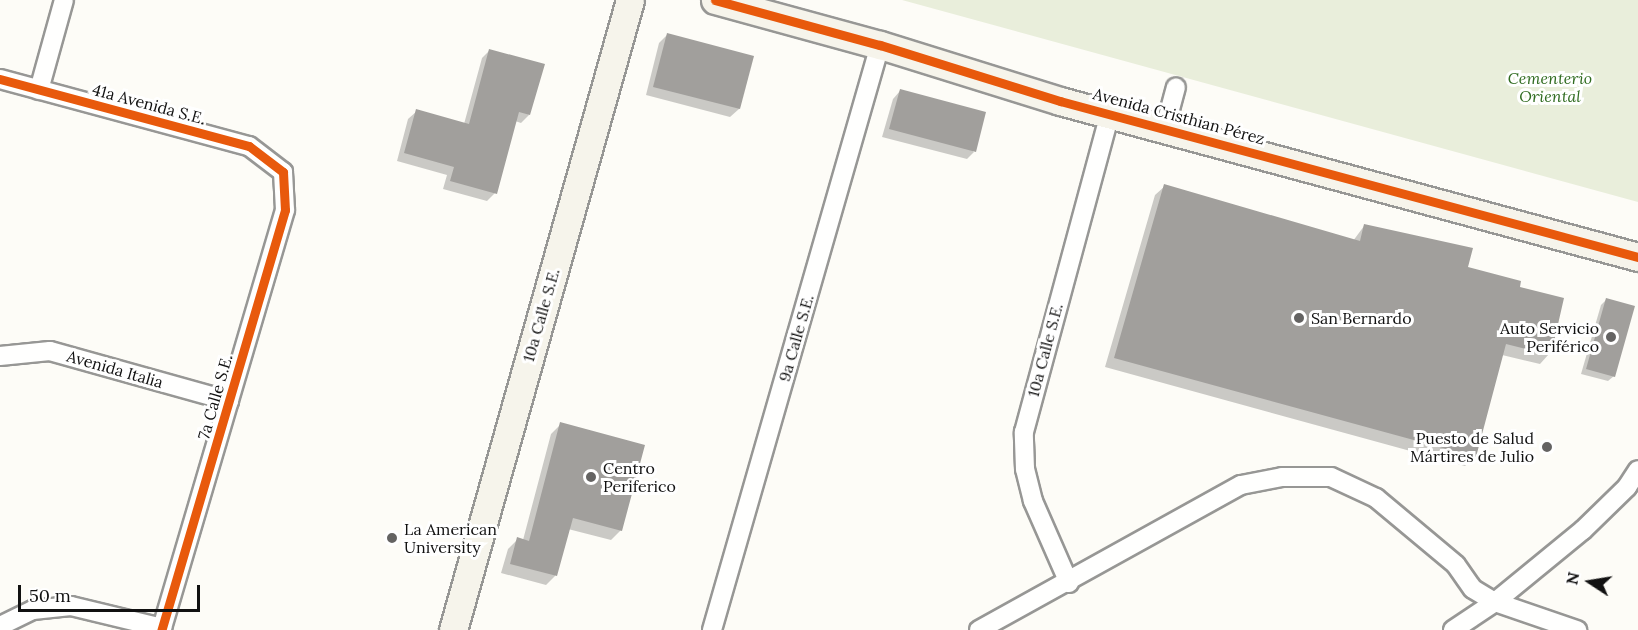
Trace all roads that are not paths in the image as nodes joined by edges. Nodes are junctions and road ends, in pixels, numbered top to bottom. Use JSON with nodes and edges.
{"nodes":[{"id":1,"x":64,"y":0,"type":"edge"},
{"id":2,"x":630,"y":0,"type":"edge"},
{"id":3,"x":714,"y":0,"type":"edge"},
{"id":4,"x":880,"y":45,"type":"junction"},
{"id":5,"x":0,"y":80,"type":"edge"},
{"id":6,"x":1176,"y":87,"type":"dead end"},
{"id":7,"x":39,"y":90,"type":"junction"},
{"id":8,"x":1110,"y":114,"type":"junction"},
{"id":9,"x":1165,"y":128,"type":"junction"},
{"id":10,"x":282,"y":172,"type":"joint"},
{"id":11,"x":1638,"y":257,"type":"edge"},
{"id":12,"x":0,"y":356,"type":"edge"},
{"id":13,"x":229,"y":401,"type":"junction"},
{"id":14,"x":1638,"y":470,"type":"edge"},
{"id":15,"x":1069,"y":583,"type":"junction"},
{"id":16,"x":1495,"y":602,"type":"junction"},
{"id":17,"x":0,"y":626,"type":"edge"},
{"id":18,"x":162,"y":629,"type":"edge"},
{"id":19,"x":453,"y":630,"type":"edge"},
{"id":20,"x":712,"y":630,"type":"edge"},
{"id":21,"x":980,"y":630,"type":"edge"},
{"id":22,"x":1453,"y":630,"type":"edge"},
{"id":23,"x":1577,"y":630,"type":"edge"}],
"edges":[{"from":1,"to":7,"type":"street"},
{"from":2,"to":19,"type":"street","name":"10a Calle S.E."},
{"from":3,"to":4,"type":"street","name":"Avenida Cristhian Pérez"},
{"from":4,"to":8,"type":"street","name":"Avenida Cristhian Pérez"},
{"from":4,"to":20,"type":"street","name":"9a Calle S.E."},
{"from":5,"to":7,"type":"street","name":"41a Avenida S.E."},
{"from":6,"to":9,"type":"street"},
{"from":7,"to":10,"type":"street","name":"41a Avenida S.E."},
{"from":8,"to":9,"type":"street","name":"Avenida Cristhian Pérez"},
{"from":8,"to":15,"type":"street","name":"10a Calle S.E."},
{"from":9,"to":11,"type":"street","name":"Avenida Cristhian Pérez"},
{"from":10,"to":13,"type":"street","name":"7a Calle S.E."},
{"from":12,"to":13,"type":"street","name":"Avenida Italia"},
{"from":13,"to":18,"type":"street","name":"7a Calle S.E."},
{"from":14,"to":16,"type":"street"},
{"from":15,"to":16,"type":"street"},
{"from":15,"to":21,"type":"street"},
{"from":16,"to":22,"type":"street"},
{"from":16,"to":23,"type":"street"},
{"from":17,"to":18,"type":"street"}]}
